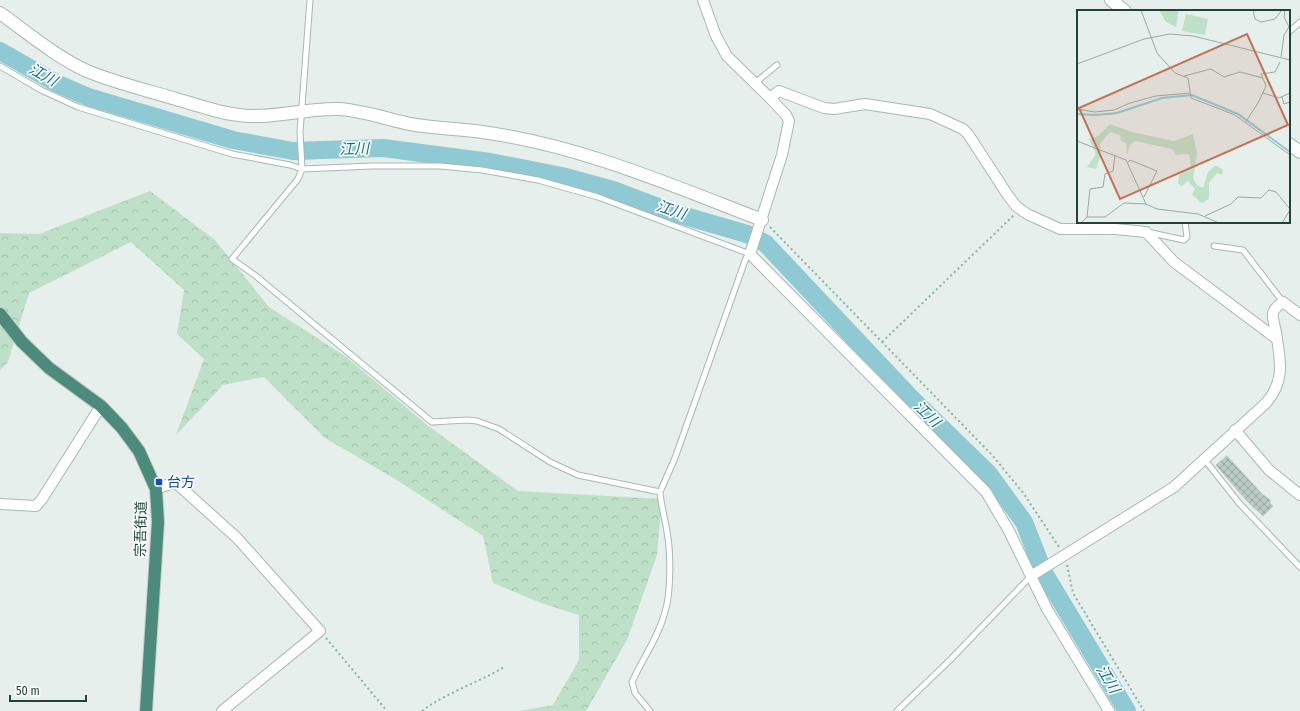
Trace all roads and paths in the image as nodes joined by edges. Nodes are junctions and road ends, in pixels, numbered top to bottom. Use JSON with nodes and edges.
{"nodes":[{"id":1,"x":310,"y":0,"type":"edge"},
{"id":2,"x":703,"y":0,"type":"edge"},
{"id":3,"x":1110,"y":0,"type":"edge"},
{"id":4,"x":1123,"y":10,"type":"edge"},
{"id":5,"x":0,"y":13,"type":"edge"},
{"id":6,"x":1300,"y":22,"type":"edge"},
{"id":7,"x":1290,"y":31,"type":"edge"},
{"id":8,"x":777,"y":65,"type":"dead end"},
{"id":9,"x":0,"y":66,"type":"edge"},
{"id":10,"x":755,"y":83,"type":"junction"},
{"id":11,"x":770,"y":98,"type":"junction"},
{"id":12,"x":303,"y":110,"type":"junction"},
{"id":13,"x":1290,"y":145,"type":"edge"},
{"id":14,"x":1300,"y":152,"type":"edge"},
{"id":15,"x":302,"y":169,"type":"junction"},
{"id":16,"x":1020,"y":209,"type":"junction"},
{"id":17,"x":761,"y":222,"type":"junction"},
{"id":18,"x":1185,"y":223,"type":"edge"},
{"id":19,"x":1146,"y":232,"type":"junction"},
{"id":20,"x":1214,"y":246,"type":"dead end"},
{"id":21,"x":750,"y":251,"type":"junction"},
{"id":22,"x":1283,"y":302,"type":"junction"},
{"id":23,"x":0,"y":314,"type":"edge"},
{"id":24,"x":1300,"y":315,"type":"edge"},
{"id":25,"x":1277,"y":339,"type":"junction"},
{"id":26,"x":882,"y":342,"type":"junction"},
{"id":27,"x":101,"y":406,"type":"junction"},
{"id":28,"x":1236,"y":430,"type":"junction"},
{"id":29,"x":1205,"y":460,"type":"junction"},
{"id":30,"x":156,"y":489,"type":"junction"},
{"id":31,"x":660,"y":492,"type":"junction"},
{"id":32,"x":1300,"y":495,"type":"edge"},
{"id":33,"x":0,"y":504,"type":"edge"},
{"id":34,"x":1065,"y":555,"type":"junction"},
{"id":35,"x":1300,"y":567,"type":"edge"},
{"id":36,"x":1031,"y":576,"type":"junction"},
{"id":37,"x":320,"y":631,"type":"junction"},
{"id":38,"x":504,"y":667,"type":"dead end"},
{"id":39,"x":146,"y":711,"type":"edge"},
{"id":40,"x":222,"y":711,"type":"edge"},
{"id":41,"x":387,"y":711,"type":"edge"},
{"id":42,"x":422,"y":711,"type":"edge"},
{"id":43,"x":650,"y":711,"type":"edge"},
{"id":44,"x":897,"y":711,"type":"edge"},
{"id":45,"x":1109,"y":711,"type":"edge"},
{"id":46,"x":1144,"y":711,"type":"edge"}],
"edges":[{"from":1,"to":12,"type":"lane"},
{"from":2,"to":10,"type":"street"},
{"from":3,"to":4,"type":"street"},
{"from":5,"to":12,"type":"street"},
{"from":6,"to":7,"type":"lane"},
{"from":8,"to":10,"type":"lane"},
{"from":9,"to":15,"type":"lane"},
{"from":10,"to":11,"type":"street"},
{"from":11,"to":16,"type":"street"},
{"from":11,"to":17,"type":"street"},
{"from":12,"to":15,"type":"lane"},
{"from":12,"to":17,"type":"street"},
{"from":13,"to":14,"type":"street"},
{"from":15,"to":21,"type":"lane"},
{"from":15,"to":31,"type":"lane"},
{"from":16,"to":19,"type":"street"},
{"from":16,"to":26,"type":"path"},
{"from":17,"to":21,"type":"street"},
{"from":17,"to":26,"type":"path"},
{"from":18,"to":19,"type":"lane"},
{"from":19,"to":25,"type":"street"},
{"from":20,"to":22,"type":"lane"},
{"from":21,"to":31,"type":"lane"},
{"from":21,"to":36,"type":"street"},
{"from":22,"to":24,"type":"street"},
{"from":22,"to":25,"type":"street"},
{"from":23,"to":27,"type":"highway","name":"宗吾街道"},
{"from":25,"to":28,"type":"street"},
{"from":26,"to":34,"type":"path"},
{"from":27,"to":30,"type":"highway","name":"宗吾街道"},
{"from":27,"to":33,"type":"street"},
{"from":28,"to":29,"type":"street"},
{"from":28,"to":32,"type":"street"},
{"from":29,"to":34,"type":"street"},
{"from":29,"to":35,"type":"lane"},
{"from":30,"to":37,"type":"street"},
{"from":30,"to":39,"type":"highway","name":"宗吾街道"},
{"from":31,"to":43,"type":"lane"},
{"from":34,"to":36,"type":"street"},
{"from":34,"to":46,"type":"path"},
{"from":36,"to":44,"type":"lane"},
{"from":36,"to":45,"type":"street"},
{"from":37,"to":40,"type":"street"},
{"from":37,"to":41,"type":"path"},
{"from":38,"to":42,"type":"path"}]}
